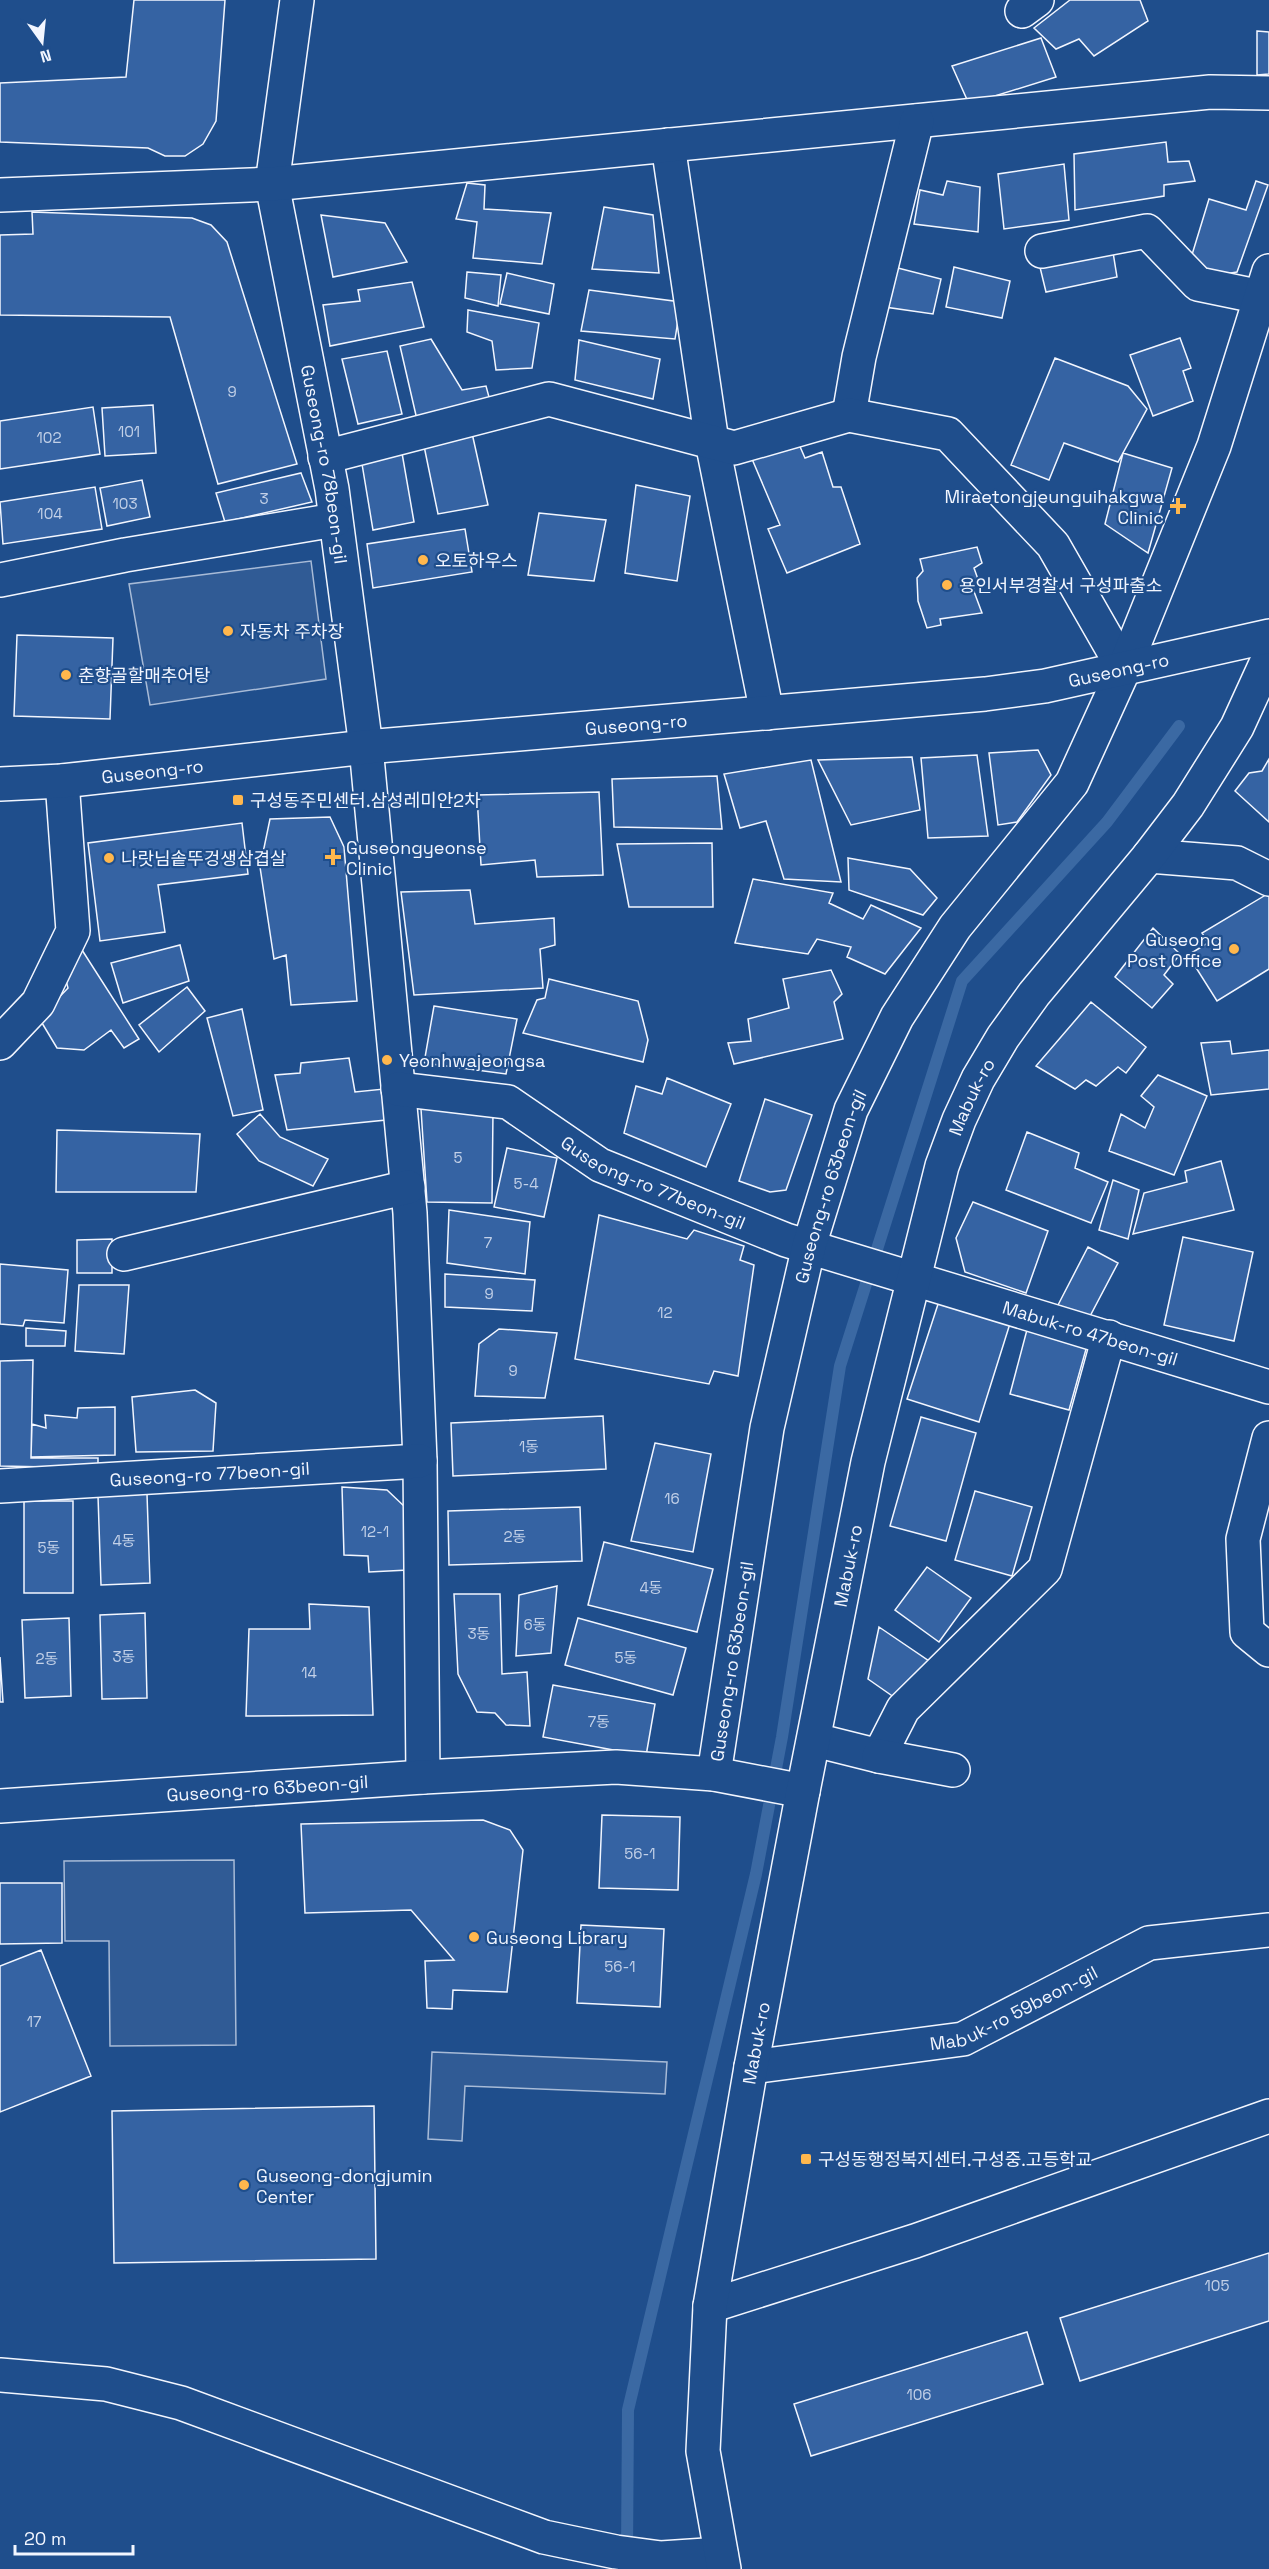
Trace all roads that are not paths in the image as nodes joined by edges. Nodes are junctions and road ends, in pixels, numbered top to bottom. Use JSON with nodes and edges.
{"nodes":[{"id":1,"x":297,"y":0,"type":"edge"},
{"id":2,"x":1269,"y":93,"type":"edge"},
{"id":3,"x":917,"y":121,"type":"junction"},
{"id":4,"x":668,"y":145,"type":"junction"},
{"id":5,"x":272,"y":184,"type":"junction"},
{"id":6,"x":0,"y":195,"type":"edge"},
{"id":7,"x":1042,"y":251,"type":"dead end"},
{"id":8,"x":1265,"y":284,"type":"edge"},
{"id":9,"x":849,"y":415,"type":"junction"},
{"id":10,"x":712,"y":442,"type":"junction"},
{"id":11,"x":325,"y":457,"type":"junction"},
{"id":12,"x":336,"y":520,"type":"junction"},
{"id":13,"x":0,"y":580,"type":"edge"},
{"id":14,"x":1269,"y":636,"type":"edge"},
{"id":15,"x":1269,"y":657,"type":"edge"},
{"id":16,"x":1124,"y":669,"type":"junction"},
{"id":17,"x":767,"y":713,"type":"junction"},
{"id":18,"x":366,"y":747,"type":"junction"},
{"id":19,"x":62,"y":781,"type":"junction"},
{"id":20,"x":0,"y":784,"type":"edge"},
{"id":21,"x":1149,"y":856,"type":"junction"},
{"id":22,"x":1269,"y":879,"type":"edge"},
{"id":23,"x":0,"y":1043,"type":"edge"},
{"id":24,"x":398,"y":1089,"type":"junction"},
{"id":25,"x":408,"y":1187,"type":"junction"},
{"id":26,"x":809,"y":1246,"type":"junction"},
{"id":27,"x":124,"y":1254,"type":"dead end"},
{"id":28,"x":913,"y":1277,"type":"junction"},
{"id":29,"x":1109,"y":1337,"type":"junction"},
{"id":30,"x":1269,"y":1387,"type":"edge"},
{"id":31,"x":1269,"y":1438,"type":"edge"},
{"id":32,"x":420,"y":1461,"type":"junction"},
{"id":33,"x":0,"y":1486,"type":"edge"},
{"id":34,"x":1269,"y":1650,"type":"edge"},
{"id":35,"x":815,"y":1740,"type":"junction"},
{"id":36,"x":879,"y":1756,"type":"junction"},
{"id":37,"x":953,"y":1770,"type":"dead end"},
{"id":38,"x":718,"y":1775,"type":"junction"},
{"id":39,"x":423,"y":1777,"type":"junction"},
{"id":40,"x":803,"y":1791,"type":"junction"},
{"id":41,"x":0,"y":1806,"type":"edge"},
{"id":42,"x":1269,"y":1930,"type":"edge"},
{"id":43,"x":751,"y":2067,"type":"junction"},
{"id":44,"x":1269,"y":2116,"type":"edge"},
{"id":45,"x":710,"y":2306,"type":"junction"},
{"id":46,"x":0,"y":2376,"type":"edge"},
{"id":47,"x":722,"y":2562,"type":"edge"}],
"edges":[{"from":1,"to":5,"type":"street","name":"Guseong-ro 78beon-gil"},
{"from":2,"to":3,"type":"street"},
{"from":3,"to":4,"type":"street"},
{"from":3,"to":9,"type":"street"},
{"from":4,"to":5,"type":"street"},
{"from":4,"to":10,"type":"street"},
{"from":5,"to":6,"type":"street"},
{"from":5,"to":11,"type":"street","name":"Guseong-ro 78beon-gil"},
{"from":7,"to":8,"type":"street"},
{"from":8,"to":16,"type":"street","name":"Guseong-ro 63beon-gil"},
{"from":9,"to":10,"type":"street"},
{"from":9,"to":16,"type":"street"},
{"from":10,"to":11,"type":"street"},
{"from":10,"to":17,"type":"street"},
{"from":11,"to":12,"type":"street","name":"Guseong-ro 78beon-gil"},
{"from":12,"to":13,"type":"street"},
{"from":12,"to":18,"type":"street","name":"Guseong-ro 78beon-gil"},
{"from":14,"to":16,"type":"street","name":"Guseong-ro"},
{"from":15,"to":21,"type":"street","name":"Mabuk-ro"},
{"from":16,"to":17,"type":"street","name":"Guseong-ro"},
{"from":16,"to":26,"type":"street","name":"Guseong-ro 63beon-gil"},
{"from":17,"to":18,"type":"street","name":"Guseong-ro"},
{"from":18,"to":19,"type":"street","name":"Guseong-ro"},
{"from":18,"to":24,"type":"street"},
{"from":19,"to":20,"type":"street","name":"Guseong-ro"},
{"from":19,"to":23,"type":"street"},
{"from":21,"to":22,"type":"street"},
{"from":21,"to":28,"type":"street","name":"Mabuk-ro"},
{"from":24,"to":25,"type":"street"},
{"from":24,"to":26,"type":"street","name":"Guseong-ro 77beon-gil"},
{"from":25,"to":27,"type":"street"},
{"from":25,"to":32,"type":"street"},
{"from":26,"to":28,"type":"street","name":"Guseong-ro 77beon-gil"},
{"from":26,"to":38,"type":"street","name":"Guseong-ro 63beon-gil"},
{"from":28,"to":29,"type":"street","name":"Mabuk-ro 47beon-gil"},
{"from":28,"to":35,"type":"street","name":"Mabuk-ro"},
{"from":29,"to":30,"type":"street","name":"Mabuk-ro 47beon-gil"},
{"from":29,"to":36,"type":"street"},
{"from":31,"to":34,"type":"street"},
{"from":32,"to":33,"type":"street","name":"Guseong-ro 77beon-gil"},
{"from":32,"to":39,"type":"street"},
{"from":35,"to":36,"type":"street"},
{"from":35,"to":40,"type":"street","name":"Mabuk-ro"},
{"from":36,"to":37,"type":"street"},
{"from":38,"to":39,"type":"street","name":"Guseong-ro 63beon-gil"},
{"from":38,"to":40,"type":"street","name":"Guseong-ro 63beon-gil"},
{"from":39,"to":41,"type":"street","name":"Guseong-ro 63beon-gil"},
{"from":40,"to":43,"type":"street","name":"Mabuk-ro"},
{"from":42,"to":43,"type":"street","name":"Mabuk-ro 59beon-gil"},
{"from":43,"to":45,"type":"street","name":"Mabuk-ro"},
{"from":44,"to":45,"type":"street"},
{"from":45,"to":47,"type":"street","name":"Mabuk-ro"},
{"from":46,"to":47,"type":"street"}]}
